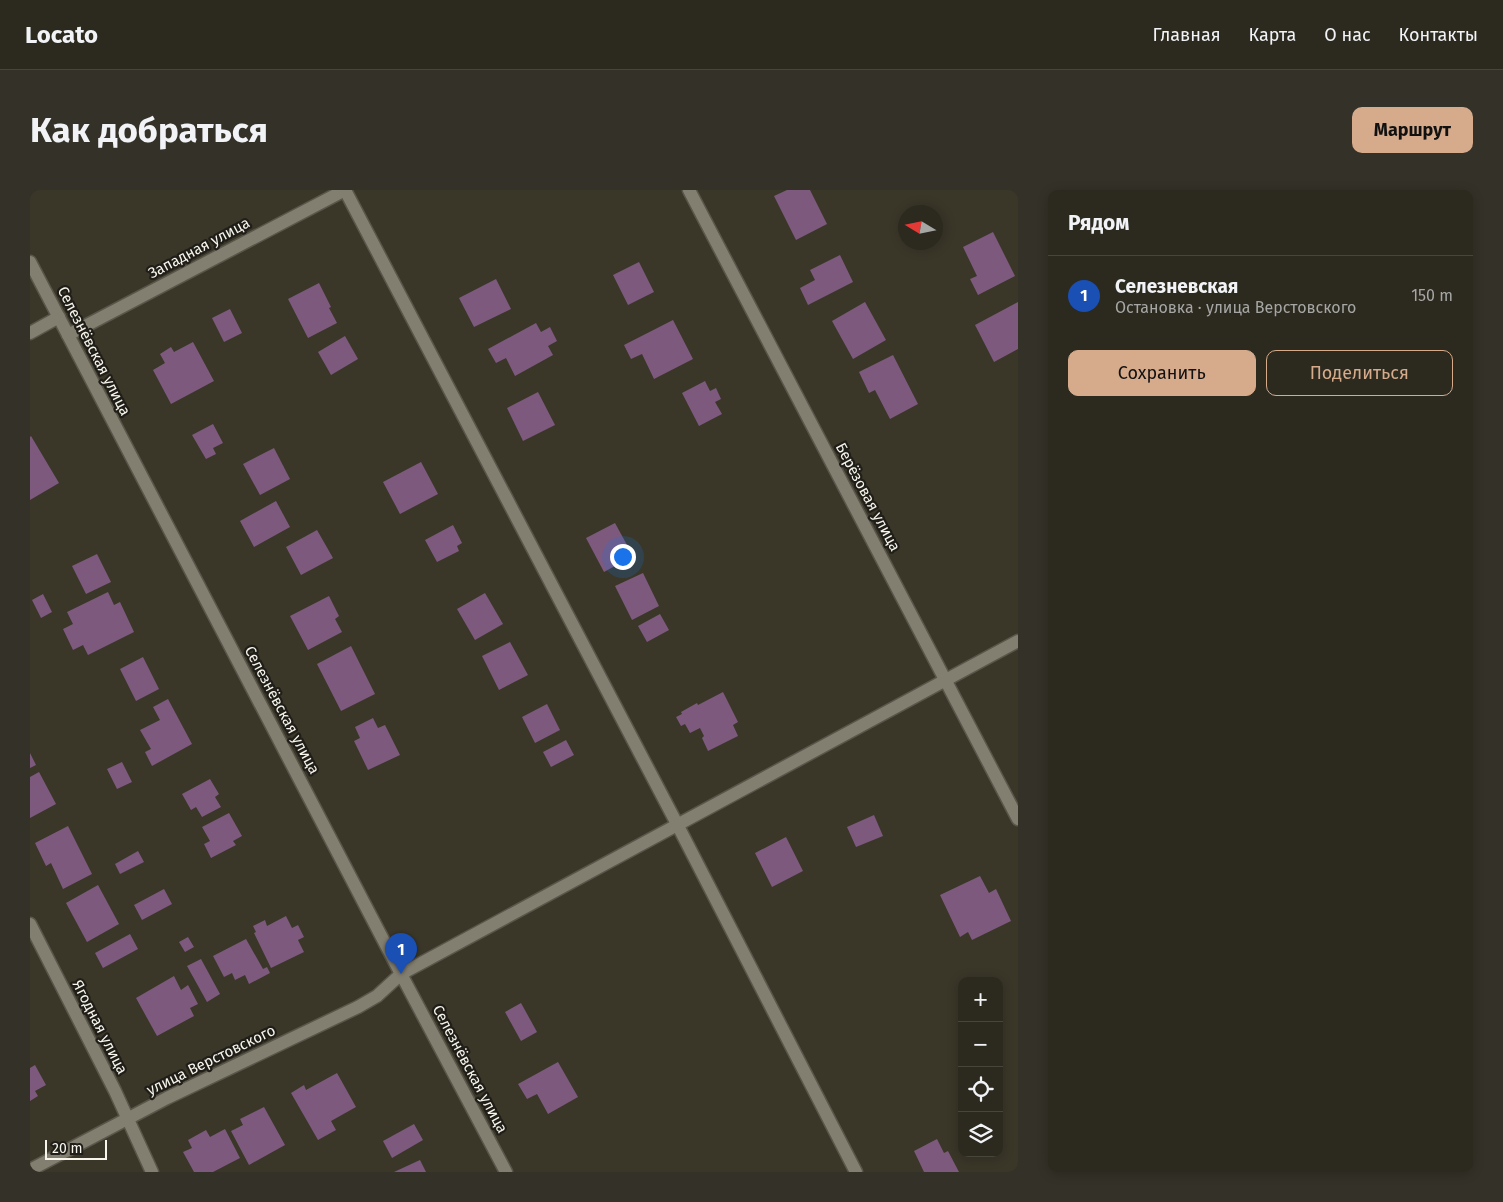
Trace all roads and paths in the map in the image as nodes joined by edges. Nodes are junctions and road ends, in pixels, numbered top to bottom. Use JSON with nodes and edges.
{"nodes":[{"id":1,"x":345,"y":190,"type":"edge"},
{"id":2,"x":689,"y":190,"type":"edge"},
{"id":3,"x":30,"y":262,"type":"edge"},
{"id":4,"x":59,"y":317,"type":"junction"},
{"id":5,"x":30,"y":333,"type":"edge"},
{"id":6,"x":68,"y":335,"type":"junction"},
{"id":7,"x":1018,"y":641,"type":"edge"},
{"id":8,"x":946,"y":680,"type":"junction"},
{"id":9,"x":1018,"y":819,"type":"edge"},
{"id":10,"x":677,"y":824,"type":"junction"},
{"id":11,"x":30,"y":924,"type":"edge"},
{"id":12,"x":402,"y":974,"type":"junction"},
{"id":13,"x":127,"y":1119,"type":"junction"},
{"id":14,"x":30,"y":1170,"type":"edge"},
{"id":15,"x":152,"y":1172,"type":"edge"},
{"id":16,"x":506,"y":1172,"type":"edge"},
{"id":17,"x":856,"y":1172,"type":"edge"}],
"edges":[{"from":1,"to":6,"type":"street","name":"Западная улица"},
{"from":1,"to":10,"type":"street"},
{"from":2,"to":8,"type":"street","name":"Берёзовая улица"},
{"from":3,"to":4,"type":"street","name":"Селезнёвская улица"},
{"from":4,"to":5,"type":"street"},
{"from":4,"to":6,"type":"street","name":"Селезнёвская улица"},
{"from":6,"to":12,"type":"street","name":"Селезнёвская улица"},
{"from":7,"to":8,"type":"street","name":"улица Верстовского"},
{"from":8,"to":9,"type":"street","name":"Берёзовая улица"},
{"from":8,"to":10,"type":"street","name":"улица Верстовского"},
{"from":10,"to":12,"type":"street","name":"улица Верстовского"},
{"from":10,"to":17,"type":"street"},
{"from":11,"to":13,"type":"street","name":"Ягодная улица"},
{"from":12,"to":13,"type":"street","name":"улица Верстовского"},
{"from":12,"to":16,"type":"street","name":"Селезнёвская улица"},
{"from":13,"to":14,"type":"street","name":"улица Верстовского"},
{"from":13,"to":15,"type":"street","name":"Ягодная улица"}]}
